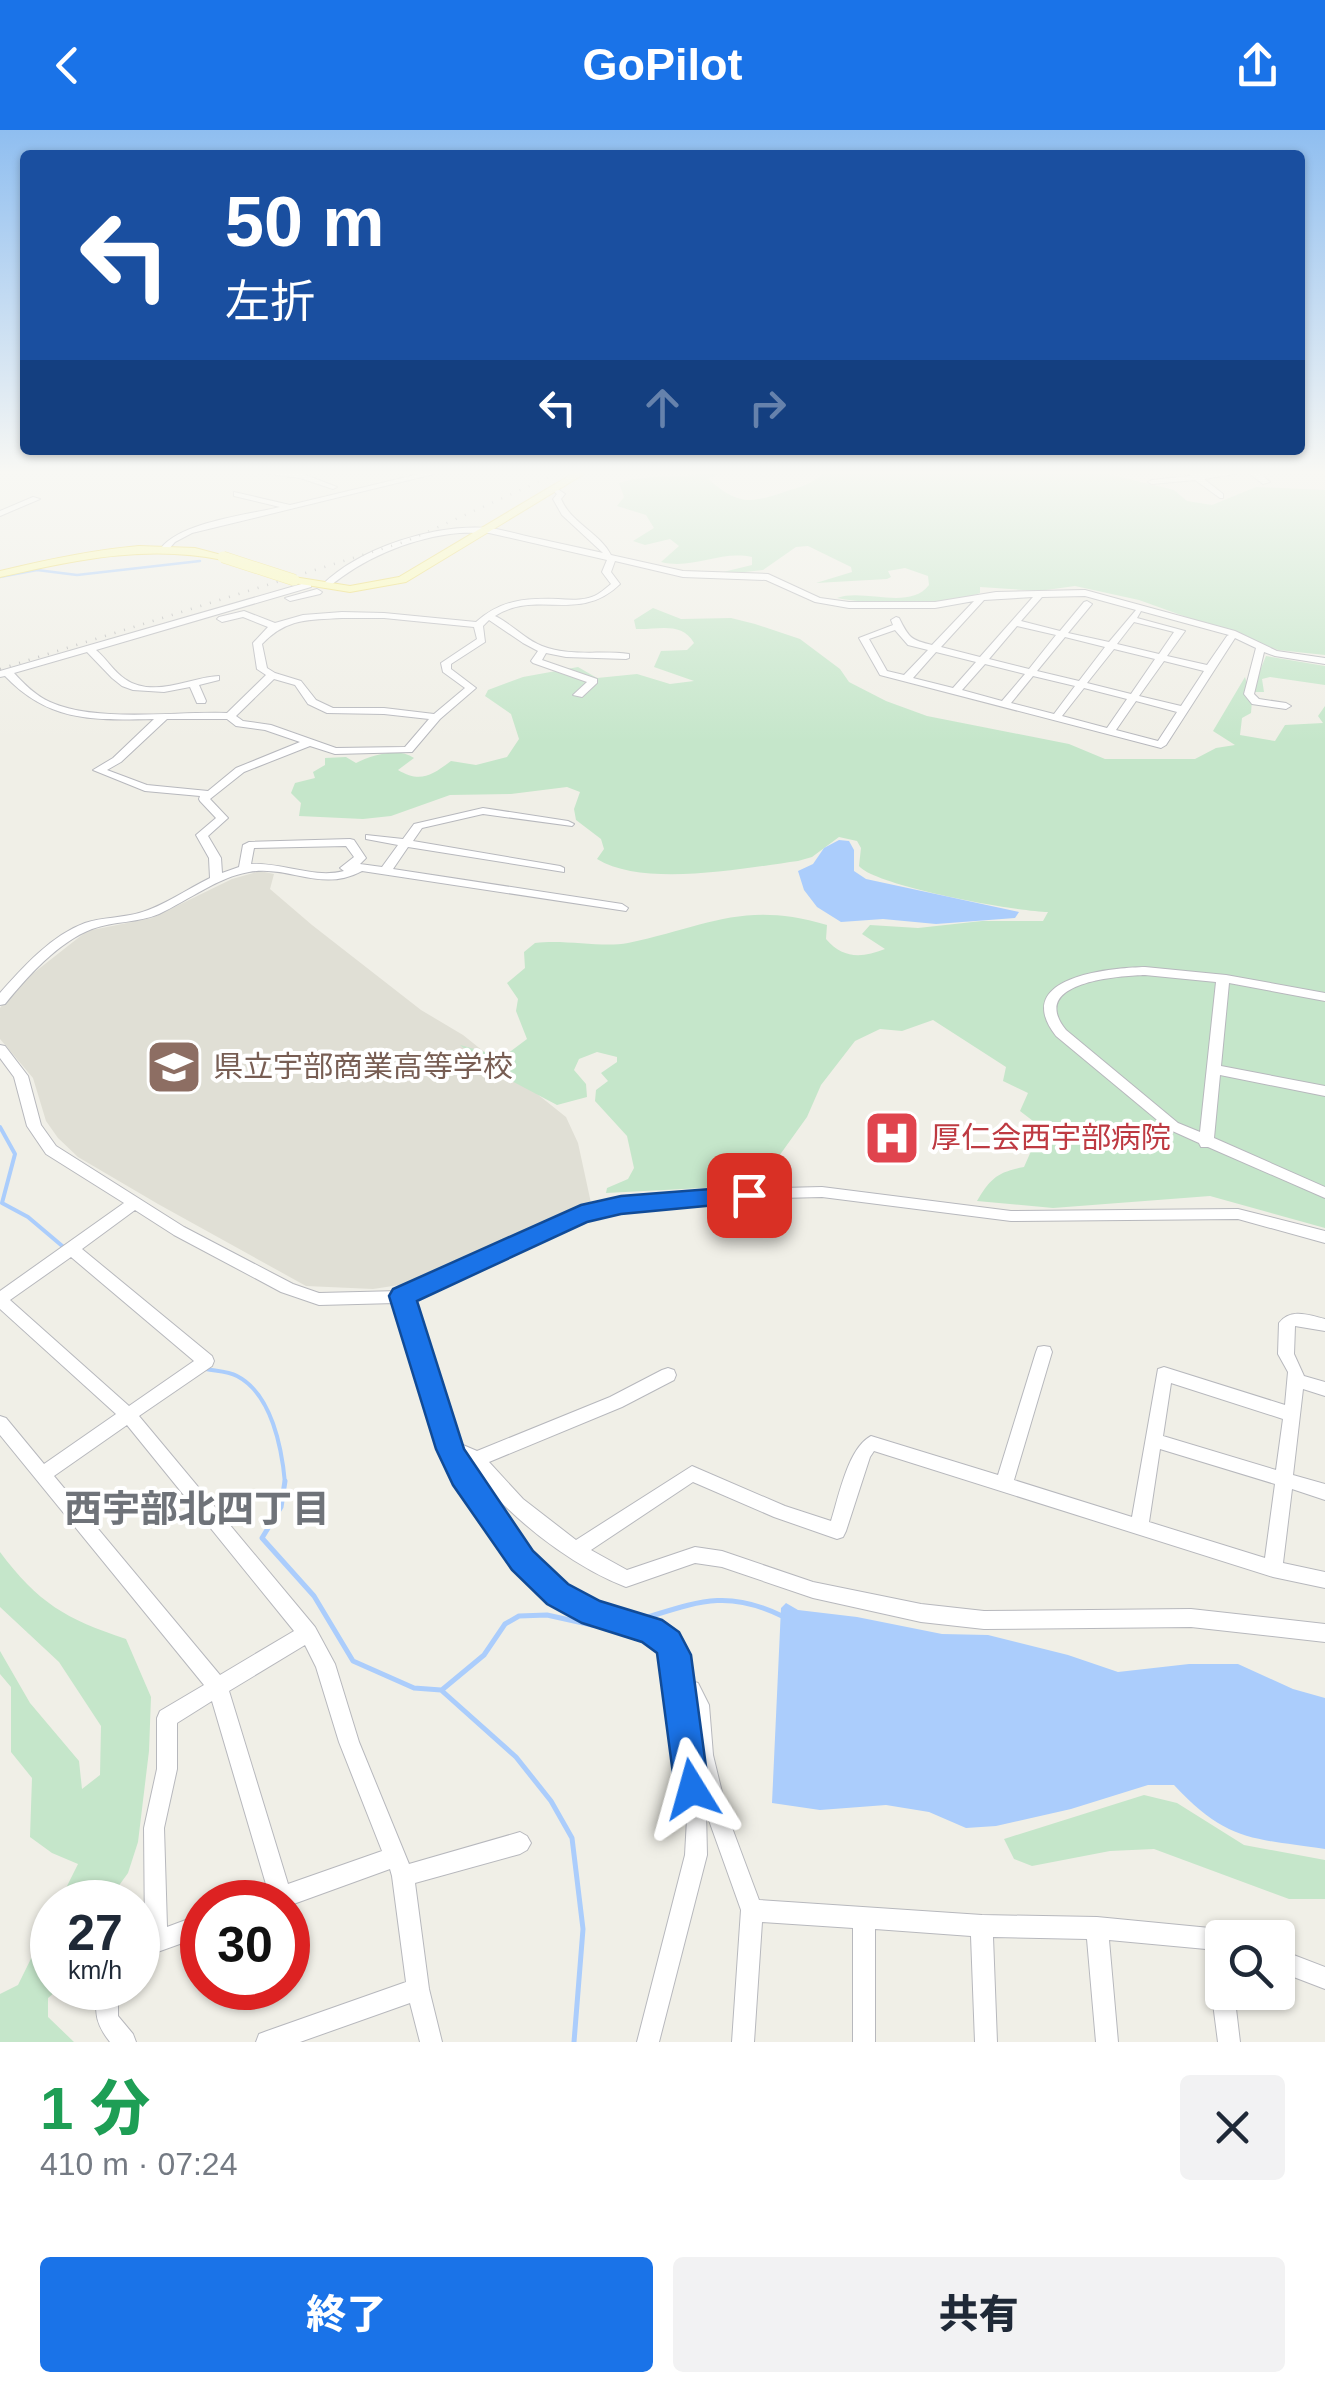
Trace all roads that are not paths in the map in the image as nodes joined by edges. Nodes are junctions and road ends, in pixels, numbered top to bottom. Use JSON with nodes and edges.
{"nodes":[{"id":1,"x":47,"y":563,"type":"edge"},
{"id":2,"x":242,"y":563,"type":"edge"},
{"id":3,"x":356,"y":563,"type":"edge"},
{"id":4,"x":433,"y":563,"type":"edge"},
{"id":5,"x":608,"y":563,"type":"edge"},
{"id":6,"x":634,"y":563,"type":"edge"},
{"id":7,"x":0,"y":574,"type":"edge"},
{"id":8,"x":317,"y":587,"type":"junction"},
{"id":9,"x":1039,"y":595,"type":"junction"},
{"id":10,"x":980,"y":600,"type":"junction"},
{"id":11,"x":1087,"y":604,"type":"dead end"},
{"id":12,"x":891,"y":605,"type":"junction"},
{"id":13,"x":1140,"y":608,"type":"junction"},
{"id":14,"x":205,"y":614,"type":"junction"},
{"id":15,"x":244,"y":614,"type":"junction"},
{"id":16,"x":482,"y":620,"type":"junction"},
{"id":17,"x":1131,"y":620,"type":"junction"},
{"id":18,"x":1016,"y":624,"type":"junction"},
{"id":19,"x":273,"y":626,"type":"junction"},
{"id":20,"x":898,"y":626,"type":"junction"},
{"id":21,"x":1063,"y":634,"type":"junction"},
{"id":22,"x":1230,"y":638,"type":"dead end"},
{"id":23,"x":1111,"y":646,"type":"junction"},
{"id":24,"x":87,"y":648,"type":"junction"},
{"id":25,"x":935,"y":649,"type":"junction"},
{"id":26,"x":1260,"y":649,"type":"junction"},
{"id":27,"x":544,"y":650,"type":"junction"},
{"id":28,"x":626,"y":656,"type":"dead end"},
{"id":29,"x":1161,"y":658,"type":"junction"},
{"id":30,"x":982,"y":661,"type":"junction"},
{"id":31,"x":1325,"y":661,"type":"edge"},
{"id":32,"x":1210,"y":669,"type":"junction"},
{"id":33,"x":3,"y":673,"type":"edge"},
{"id":34,"x":1032,"y":674,"type":"junction"},
{"id":35,"x":272,"y":676,"type":"junction"},
{"id":36,"x":216,"y":678,"type":"dead end"},
{"id":37,"x":906,"y":678,"type":"junction"},
{"id":38,"x":194,"y":682,"type":"junction"},
{"id":39,"x":1080,"y":686,"type":"junction"},
{"id":40,"x":956,"y":691,"type":"junction"},
{"id":41,"x":578,"y":694,"type":"dead end"},
{"id":42,"x":1132,"y":698,"type":"junction"},
{"id":43,"x":201,"y":701,"type":"dead end"},
{"id":44,"x":1005,"y":704,"type":"junction"},
{"id":45,"x":1286,"y":706,"type":"dead end"},
{"id":46,"x":1183,"y":710,"type":"junction"},
{"id":47,"x":164,"y":716,"type":"junction"},
{"id":48,"x":230,"y":716,"type":"junction"},
{"id":49,"x":436,"y":718,"type":"junction"},
{"id":50,"x":1056,"y":718,"type":"junction"},
{"id":51,"x":1109,"y":732,"type":"junction"},
{"id":52,"x":310,"y":742,"type":"junction"},
{"id":53,"x":210,"y":794,"type":"junction"},
{"id":54,"x":568,"y":824,"type":"dead end"},
{"id":55,"x":370,"y":837,"type":"dead end"},
{"id":56,"x":406,"y":844,"type":"junction"},
{"id":57,"x":244,"y":870,"type":"junction"},
{"id":58,"x":386,"y":870,"type":"junction"},
{"id":59,"x":560,"y":870,"type":"dead end"},
{"id":60,"x":340,"y":878,"type":"junction"},
{"id":61,"x":221,"y":879,"type":"junction"},
{"id":62,"x":622,"y":908,"type":"dead end"},
{"id":63,"x":1223,"y":980,"type":"junction"},
{"id":64,"x":1325,"y":997,"type":"edge"},
{"id":65,"x":0,"y":1001,"type":"edge"},
{"id":66,"x":0,"y":1050,"type":"edge"},
{"id":67,"x":1214,"y":1069,"type":"junction"},
{"id":68,"x":1325,"y":1090,"type":"edge"},
{"id":69,"x":1206,"y":1143,"type":"junction"},
{"id":70,"x":1325,"y":1194,"type":"edge"},
{"id":71,"x":136,"y":1203,"type":"junction"},
{"id":72,"x":1325,"y":1237,"type":"edge"},
{"id":73,"x":72,"y":1249,"type":"junction"},
{"id":74,"x":402,"y":1296,"type":"junction"},
{"id":75,"x":0,"y":1299,"type":"edge"},
{"id":76,"x":1325,"y":1326,"type":"edge"},
{"id":77,"x":1044,"y":1352,"type":"dead end"},
{"id":78,"x":668,"y":1375,"type":"dead end"},
{"id":79,"x":1296,"y":1380,"type":"junction"},
{"id":80,"x":1325,"y":1388,"type":"edge"},
{"id":81,"x":1290,"y":1414,"type":"junction"},
{"id":82,"x":128,"y":1416,"type":"junction"},
{"id":83,"x":0,"y":1423,"type":"edge"},
{"id":84,"x":1153,"y":1440,"type":"junction"},
{"id":85,"x":450,"y":1449,"type":"junction"},
{"id":86,"x":476,"y":1458,"type":"junction"},
{"id":87,"x":43,"y":1474,"type":"junction"},
{"id":88,"x":1283,"y":1480,"type":"junction"},
{"id":89,"x":1004,"y":1484,"type":"junction"},
{"id":90,"x":1325,"y":1492,"type":"edge"},
{"id":91,"x":1139,"y":1528,"type":"junction"},
{"id":92,"x":578,"y":1549,"type":"junction"},
{"id":93,"x":1273,"y":1569,"type":"junction"},
{"id":94,"x":1325,"y":1580,"type":"edge"},
{"id":95,"x":308,"y":1633,"type":"junction"},
{"id":96,"x":1325,"y":1633,"type":"edge"},
{"id":97,"x":218,"y":1687,"type":"junction"},
{"id":98,"x":680,"y":1689,"type":"junction"},
{"id":99,"x":520,"y":1842,"type":"dead end"},
{"id":100,"x":399,"y":1867,"type":"junction"},
{"id":101,"x":151,"y":1880,"type":"edge"},
{"id":102,"x":269,"y":1880,"type":"edge"},
{"id":103,"x":310,"y":1890,"type":"edge"},
{"id":104,"x":752,"y":1910,"type":"junction"},
{"id":105,"x":864,"y":1918,"type":"junction"},
{"id":106,"x":982,"y":1926,"type":"junction"},
{"id":107,"x":1097,"y":1928,"type":"junction"},
{"id":108,"x":1205,"y":1937,"type":"edge"},
{"id":109,"x":1295,"y":1967,"type":"edge"},
{"id":110,"x":1325,"y":1978,"type":"edge"},
{"id":111,"x":418,"y":1989,"type":"junction"},
{"id":112,"x":108,"y":2010,"type":"edge"},
{"id":113,"x":1226,"y":2010,"type":"edge"},
{"id":114,"x":125,"y":2042,"type":"edge"},
{"id":115,"x":267,"y":2042,"type":"edge"},
{"id":116,"x":431,"y":2042,"type":"edge"},
{"id":117,"x":648,"y":2042,"type":"edge"},
{"id":118,"x":743,"y":2042,"type":"edge"},
{"id":119,"x":864,"y":2042,"type":"edge"},
{"id":120,"x":986,"y":2042,"type":"edge"},
{"id":121,"x":1107,"y":2042,"type":"edge"},
{"id":122,"x":1229,"y":2042,"type":"edge"}],
"edges":[{"from":1,"to":7,"type":"main road"},
{"from":2,"to":8,"type":"main road","bridge":true},
{"from":3,"to":8,"type":"street"},
{"from":4,"to":8,"type":"main road"},
{"from":5,"to":16,"type":"street"},
{"from":6,"to":12,"type":"street"},
{"from":8,"to":14,"type":"street"},
{"from":8,"to":15,"type":"street"},
{"from":9,"to":10,"type":"street"},
{"from":9,"to":13,"type":"street"},
{"from":9,"to":18,"type":"street"},
{"from":10,"to":12,"type":"street"},
{"from":10,"to":25,"type":"street"},
{"from":11,"to":21,"type":"street"},
{"from":12,"to":20,"type":"street"},
{"from":13,"to":17,"type":"street"},
{"from":13,"to":26,"type":"street"},
{"from":14,"to":15,"type":"street"},
{"from":14,"to":24,"type":"street"},
{"from":15,"to":19,"type":"street"},
{"from":16,"to":19,"type":"street"},
{"from":16,"to":27,"type":"street"},
{"from":16,"to":49,"type":"street"},
{"from":17,"to":23,"type":"street"},
{"from":17,"to":29,"type":"street"},
{"from":18,"to":21,"type":"street"},
{"from":18,"to":30,"type":"street"},
{"from":19,"to":35,"type":"street"},
{"from":20,"to":25,"type":"street"},
{"from":20,"to":37,"type":"street"},
{"from":21,"to":23,"type":"street"},
{"from":21,"to":34,"type":"street"},
{"from":22,"to":32,"type":"street"},
{"from":23,"to":29,"type":"street"},
{"from":23,"to":39,"type":"street"},
{"from":24,"to":33,"type":"street"},
{"from":24,"to":38,"type":"street"},
{"from":25,"to":30,"type":"street"},
{"from":25,"to":37,"type":"street"},
{"from":26,"to":31,"type":"street"},
{"from":26,"to":45,"type":"street"},
{"from":27,"to":28,"type":"street"},
{"from":27,"to":41,"type":"street"},
{"from":29,"to":32,"type":"street"},
{"from":29,"to":42,"type":"street"},
{"from":30,"to":34,"type":"street"},
{"from":30,"to":40,"type":"street"},
{"from":32,"to":46,"type":"street"},
{"from":33,"to":47,"type":"street"},
{"from":34,"to":39,"type":"street"},
{"from":34,"to":44,"type":"street"},
{"from":35,"to":48,"type":"street"},
{"from":35,"to":49,"type":"street"},
{"from":36,"to":38,"type":"street"},
{"from":37,"to":40,"type":"street"},
{"from":38,"to":43,"type":"street"},
{"from":39,"to":42,"type":"street"},
{"from":39,"to":50,"type":"street"},
{"from":40,"to":44,"type":"street"},
{"from":42,"to":46,"type":"street"},
{"from":42,"to":51,"type":"street"},
{"from":44,"to":50,"type":"street"},
{"from":46,"to":51,"type":"street"},
{"from":47,"to":48,"type":"street"},
{"from":47,"to":53,"type":"street"},
{"from":48,"to":52,"type":"street"},
{"from":49,"to":52,"type":"street"},
{"from":50,"to":51,"type":"street"},
{"from":52,"to":53,"type":"street"},
{"from":53,"to":61,"type":"street"},
{"from":54,"to":56,"type":"street"},
{"from":55,"to":56,"type":"street"},
{"from":56,"to":58,"type":"street"},
{"from":56,"to":59,"type":"street"},
{"from":57,"to":60,"type":"street"},
{"from":57,"to":60,"type":"street"},
{"from":57,"to":61,"type":"street"},
{"from":58,"to":60,"type":"street"},
{"from":58,"to":62,"type":"street"},
{"from":61,"to":65,"type":"street"},
{"from":63,"to":64,"type":"street"},
{"from":63,"to":67,"type":"street"},
{"from":63,"to":69,"type":"street"},
{"from":66,"to":71,"type":"street"},
{"from":67,"to":68,"type":"street"},
{"from":67,"to":69,"type":"street"},
{"from":69,"to":70,"type":"street"},
{"from":71,"to":73,"type":"street"},
{"from":71,"to":74,"type":"street"},
{"from":72,"to":74,"type":"street"},
{"from":73,"to":75,"type":"street"},
{"from":73,"to":82,"type":"street"},
{"from":74,"to":85,"type":"street"},
{"from":75,"to":82,"type":"street"},
{"from":76,"to":79,"type":"street"},
{"from":77,"to":89,"type":"street"},
{"from":78,"to":86,"type":"street"},
{"from":79,"to":80,"type":"street"},
{"from":79,"to":81,"type":"street"},
{"from":81,"to":84,"type":"street"},
{"from":81,"to":88,"type":"street"},
{"from":82,"to":87,"type":"street"},
{"from":82,"to":95,"type":"street"},
{"from":83,"to":87,"type":"street"},
{"from":84,"to":88,"type":"street"},
{"from":84,"to":91,"type":"street"},
{"from":85,"to":86,"type":"street"},
{"from":85,"to":98,"type":"street"},
{"from":86,"to":92,"type":"street"},
{"from":87,"to":97,"type":"street"},
{"from":88,"to":90,"type":"street"},
{"from":88,"to":93,"type":"street"},
{"from":89,"to":91,"type":"street"},
{"from":89,"to":92,"type":"street"},
{"from":91,"to":93,"type":"street"},
{"from":92,"to":96,"type":"street"},
{"from":93,"to":94,"type":"street"},
{"from":95,"to":97,"type":"street"},
{"from":95,"to":100,"type":"street"},
{"from":97,"to":101,"type":"street"},
{"from":97,"to":102,"type":"street"},
{"from":98,"to":104,"type":"street"},
{"from":98,"to":117,"type":"street"},
{"from":99,"to":100,"type":"street"},
{"from":100,"to":103,"type":"street"},
{"from":100,"to":111,"type":"street"},
{"from":104,"to":105,"type":"street"},
{"from":104,"to":118,"type":"street"},
{"from":105,"to":106,"type":"street"},
{"from":105,"to":119,"type":"street"},
{"from":106,"to":107,"type":"street"},
{"from":106,"to":120,"type":"street"},
{"from":107,"to":108,"type":"street"},
{"from":107,"to":121,"type":"street"},
{"from":109,"to":110,"type":"street"},
{"from":111,"to":115,"type":"street"},
{"from":111,"to":116,"type":"street"},
{"from":112,"to":114,"type":"street"},
{"from":113,"to":122,"type":"street"}]}
